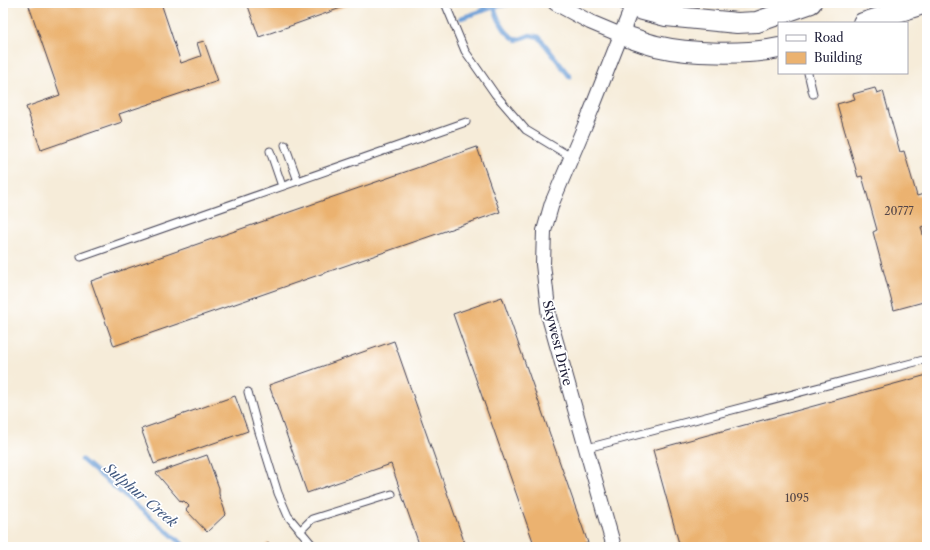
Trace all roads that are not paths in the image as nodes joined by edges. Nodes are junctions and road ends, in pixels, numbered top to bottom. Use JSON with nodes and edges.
{"nodes":[{"id":1,"x":446,"y":3,"type":"edge"},
{"id":2,"x":554,"y":3,"type":"edge"},
{"id":3,"x":811,"y":3,"type":"edge"},
{"id":4,"x":926,"y":3,"type":"edge"},
{"id":5,"x":630,"y":4,"type":"edge"},
{"id":6,"x":866,"y":22,"type":"edge"},
{"id":7,"x":621,"y":35,"type":"junction"},
{"id":8,"x":778,"y":48,"type":"edge"},
{"id":9,"x":808,"y":74,"type":"edge"},
{"id":10,"x":813,"y":94,"type":"dead end"},
{"id":11,"x":466,"y":122,"type":"dead end"},
{"id":12,"x":285,"y":145,"type":"dead end"},
{"id":13,"x":270,"y":151,"type":"dead end"},
{"id":14,"x":571,"y":157,"type":"junction"},
{"id":15,"x":298,"y":181,"type":"junction"},
{"id":16,"x":282,"y":186,"type":"junction"},
{"id":17,"x":81,"y":257,"type":"dead end"},
{"id":18,"x":927,"y":359,"type":"edge"},
{"id":19,"x":248,"y":392,"type":"dead end"},
{"id":20,"x":587,"y":448,"type":"junction"},
{"id":21,"x":392,"y":494,"type":"dead end"},
{"id":22,"x":300,"y":531,"type":"junction"},
{"id":23,"x":314,"y":547,"type":"edge"},
{"id":24,"x":614,"y":547,"type":"edge"}],
"edges":[{"from":1,"to":14,"type":"lane"},
{"from":2,"to":7,"type":"street"},
{"from":3,"to":5,"type":"street"},
{"from":4,"to":6,"type":"street"},
{"from":5,"to":7,"type":"street","name":"Skywest Drive"},
{"from":7,"to":8,"type":"street"},
{"from":7,"to":14,"type":"street","name":"Skywest Drive"},
{"from":9,"to":10,"type":"lane"},
{"from":11,"to":15,"type":"lane"},
{"from":12,"to":15,"type":"lane"},
{"from":13,"to":16,"type":"lane"},
{"from":14,"to":20,"type":"street","name":"Skywest Drive"},
{"from":15,"to":16,"type":"lane"},
{"from":16,"to":17,"type":"lane"},
{"from":18,"to":20,"type":"lane"},
{"from":19,"to":22,"type":"lane"},
{"from":20,"to":24,"type":"street","name":"Skywest Drive"},
{"from":21,"to":22,"type":"lane"},
{"from":22,"to":23,"type":"lane"}]}
